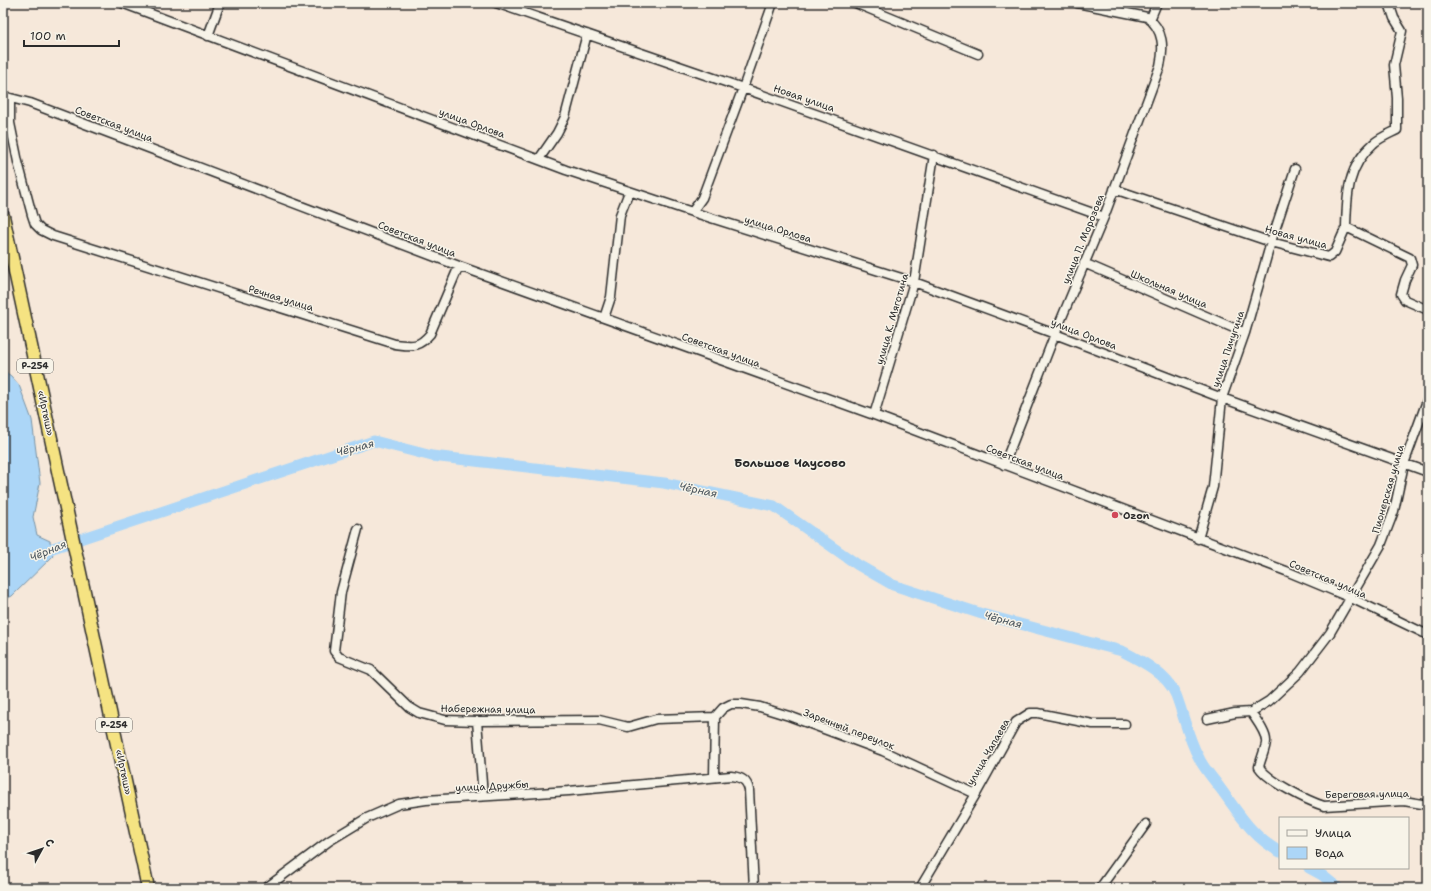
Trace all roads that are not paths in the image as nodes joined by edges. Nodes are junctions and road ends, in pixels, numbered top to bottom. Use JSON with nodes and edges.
{"nodes":[{"id":1,"x":122,"y":3,"type":"edge"},
{"id":2,"x":220,"y":3,"type":"edge"},
{"id":3,"x":496,"y":3,"type":"edge"},
{"id":4,"x":773,"y":3,"type":"edge"},
{"id":5,"x":855,"y":3,"type":"edge"},
{"id":6,"x":1076,"y":3,"type":"edge"},
{"id":7,"x":1157,"y":3,"type":"edge"},
{"id":8,"x":1389,"y":3,"type":"edge"},
{"id":9,"x":1150,"y":20,"type":"junction"},
{"id":10,"x":587,"y":34,"type":"junction"},
{"id":11,"x":208,"y":36,"type":"junction"},
{"id":12,"x":978,"y":54,"type":"dead end"},
{"id":13,"x":743,"y":88,"type":"junction"},
{"id":14,"x":6,"y":97,"type":"edge"},
{"id":15,"x":934,"y":155,"type":"junction"},
{"id":16,"x":539,"y":159,"type":"junction"},
{"id":17,"x":1295,"y":169,"type":"dead end"},
{"id":18,"x":1114,"y":189,"type":"junction"},
{"id":19,"x":629,"y":192,"type":"junction"},
{"id":20,"x":692,"y":212,"type":"junction"},
{"id":21,"x":3,"y":216,"type":"edge"},
{"id":22,"x":1104,"y":217,"type":"junction"},
{"id":23,"x":1346,"y":227,"type":"junction"},
{"id":24,"x":1271,"y":242,"type":"junction"},
{"id":25,"x":1084,"y":263,"type":"junction"},
{"id":26,"x":459,"y":266,"type":"junction"},
{"id":27,"x":914,"y":282,"type":"junction"},
{"id":28,"x":1428,"y":310,"type":"edge"},
{"id":29,"x":604,"y":318,"type":"junction"},
{"id":30,"x":1245,"y":333,"type":"junction"},
{"id":31,"x":1054,"y":334,"type":"junction"},
{"id":32,"x":1222,"y":398,"type":"junction"},
{"id":33,"x":1428,"y":398,"type":"edge"},
{"id":34,"x":874,"y":415,"type":"junction"},
{"id":35,"x":1404,"y":464,"type":"junction"},
{"id":36,"x":1004,"y":465,"type":"junction"},
{"id":37,"x":1428,"y":472,"type":"edge"},
{"id":38,"x":358,"y":529,"type":"dead end"},
{"id":39,"x":1198,"y":539,"type":"junction"},
{"id":40,"x":1351,"y":598,"type":"junction"},
{"id":41,"x":1428,"y":635,"type":"edge"},
{"id":42,"x":1251,"y":712,"type":"junction"},
{"id":43,"x":715,"y":717,"type":"junction"},
{"id":44,"x":1207,"y":719,"type":"dead end"},
{"id":45,"x":477,"y":721,"type":"junction"},
{"id":46,"x":1126,"y":724,"type":"dead end"},
{"id":47,"x":714,"y":777,"type":"junction"},
{"id":48,"x":976,"y":794,"type":"junction"},
{"id":49,"x":483,"y":796,"type":"junction"},
{"id":50,"x":1428,"y":805,"type":"edge"},
{"id":51,"x":1146,"y":824,"type":"dead end"},
{"id":52,"x":148,"y":888,"type":"edge"},
{"id":53,"x":266,"y":888,"type":"edge"},
{"id":54,"x":754,"y":888,"type":"edge"},
{"id":55,"x":920,"y":888,"type":"edge"},
{"id":56,"x":1100,"y":888,"type":"edge"}],
"edges":[{"from":1,"to":11,"type":"street","name":"улица Орлова"},
{"from":2,"to":11,"type":"street"},
{"from":3,"to":10,"type":"street","name":"Новая улица"},
{"from":4,"to":13,"type":"street"},
{"from":5,"to":12,"type":"street"},
{"from":6,"to":9,"type":"street"},
{"from":7,"to":9,"type":"street"},
{"from":8,"to":23,"type":"street"},
{"from":9,"to":18,"type":"street","name":"улица П. Морозова"},
{"from":10,"to":13,"type":"street","name":"Новая улица"},
{"from":10,"to":16,"type":"street"},
{"from":11,"to":16,"type":"street","name":"улица Орлова"},
{"from":13,"to":15,"type":"street","name":"Новая улица"},
{"from":13,"to":20,"type":"street"},
{"from":14,"to":26,"type":"street","name":"Советская улица"},
{"from":14,"to":26,"type":"street","name":"Речная улица"},
{"from":15,"to":22,"type":"street","name":"Новая улица"},
{"from":15,"to":27,"type":"street","name":"улица К. Мяготина"},
{"from":16,"to":19,"type":"street","name":"улица Орлова"},
{"from":17,"to":24,"type":"street","name":"улица Пичугина"},
{"from":18,"to":22,"type":"street","name":"улица П. Морозова"},
{"from":18,"to":24,"type":"street","name":"Новая улица"},
{"from":19,"to":20,"type":"street","name":"улица Орлова"},
{"from":19,"to":29,"type":"street"},
{"from":20,"to":27,"type":"street","name":"улица Орлова"},
{"from":21,"to":52,"type":"highway","name":"«Иртыш»","number":"Р-254"},
{"from":22,"to":25,"type":"street","name":"улица П. Морозова"},
{"from":23,"to":24,"type":"street","name":"Новая улица"},
{"from":23,"to":28,"type":"street"},
{"from":24,"to":30,"type":"street","name":"улица Пичугина"},
{"from":25,"to":30,"type":"street","name":"Школьная улица"},
{"from":25,"to":31,"type":"street","name":"улица П. Морозова"},
{"from":26,"to":29,"type":"street","name":"Советская улица"},
{"from":27,"to":31,"type":"street","name":"улица Орлова"},
{"from":27,"to":34,"type":"street","name":"улица К. Мяготина"},
{"from":29,"to":34,"type":"street","name":"Советская улица"},
{"from":30,"to":32,"type":"street","name":"улица Пичугина"},
{"from":31,"to":32,"type":"street","name":"улица Орлова"},
{"from":31,"to":36,"type":"street","name":"улица П. Морозова"},
{"from":32,"to":35,"type":"street","name":"улица Орлова"},
{"from":32,"to":39,"type":"street","name":"улица Пичугина"},
{"from":33,"to":35,"type":"street","name":"Пионерская улица"},
{"from":34,"to":36,"type":"street","name":"Советская улица"},
{"from":35,"to":37,"type":"street","name":"улица Орлова"},
{"from":35,"to":40,"type":"street","name":"Пионерская улица"},
{"from":36,"to":39,"type":"street","name":"Советская улица"},
{"from":38,"to":45,"type":"street","name":"Набережная улица"},
{"from":39,"to":40,"type":"street","name":"Советская улица"},
{"from":40,"to":41,"type":"street","name":"Советская улица"},
{"from":40,"to":42,"type":"street","name":"Пионерская улица"},
{"from":42,"to":44,"type":"street","name":"Пионерская улица"},
{"from":42,"to":50,"type":"street","name":"Береговая улица"},
{"from":43,"to":45,"type":"street","name":"Набережная улица"},
{"from":43,"to":47,"type":"street"},
{"from":43,"to":48,"type":"street","name":"Заречный переулок"},
{"from":45,"to":49,"type":"street"},
{"from":46,"to":48,"type":"street","name":"улица Чапаева"},
{"from":47,"to":49,"type":"street","name":"улица Дружбы"},
{"from":47,"to":54,"type":"street","name":"улица Дружбы"},
{"from":48,"to":55,"type":"street","name":"улица Чапаева"},
{"from":49,"to":53,"type":"street","name":"улица Дружбы"},
{"from":51,"to":56,"type":"street"}]}
